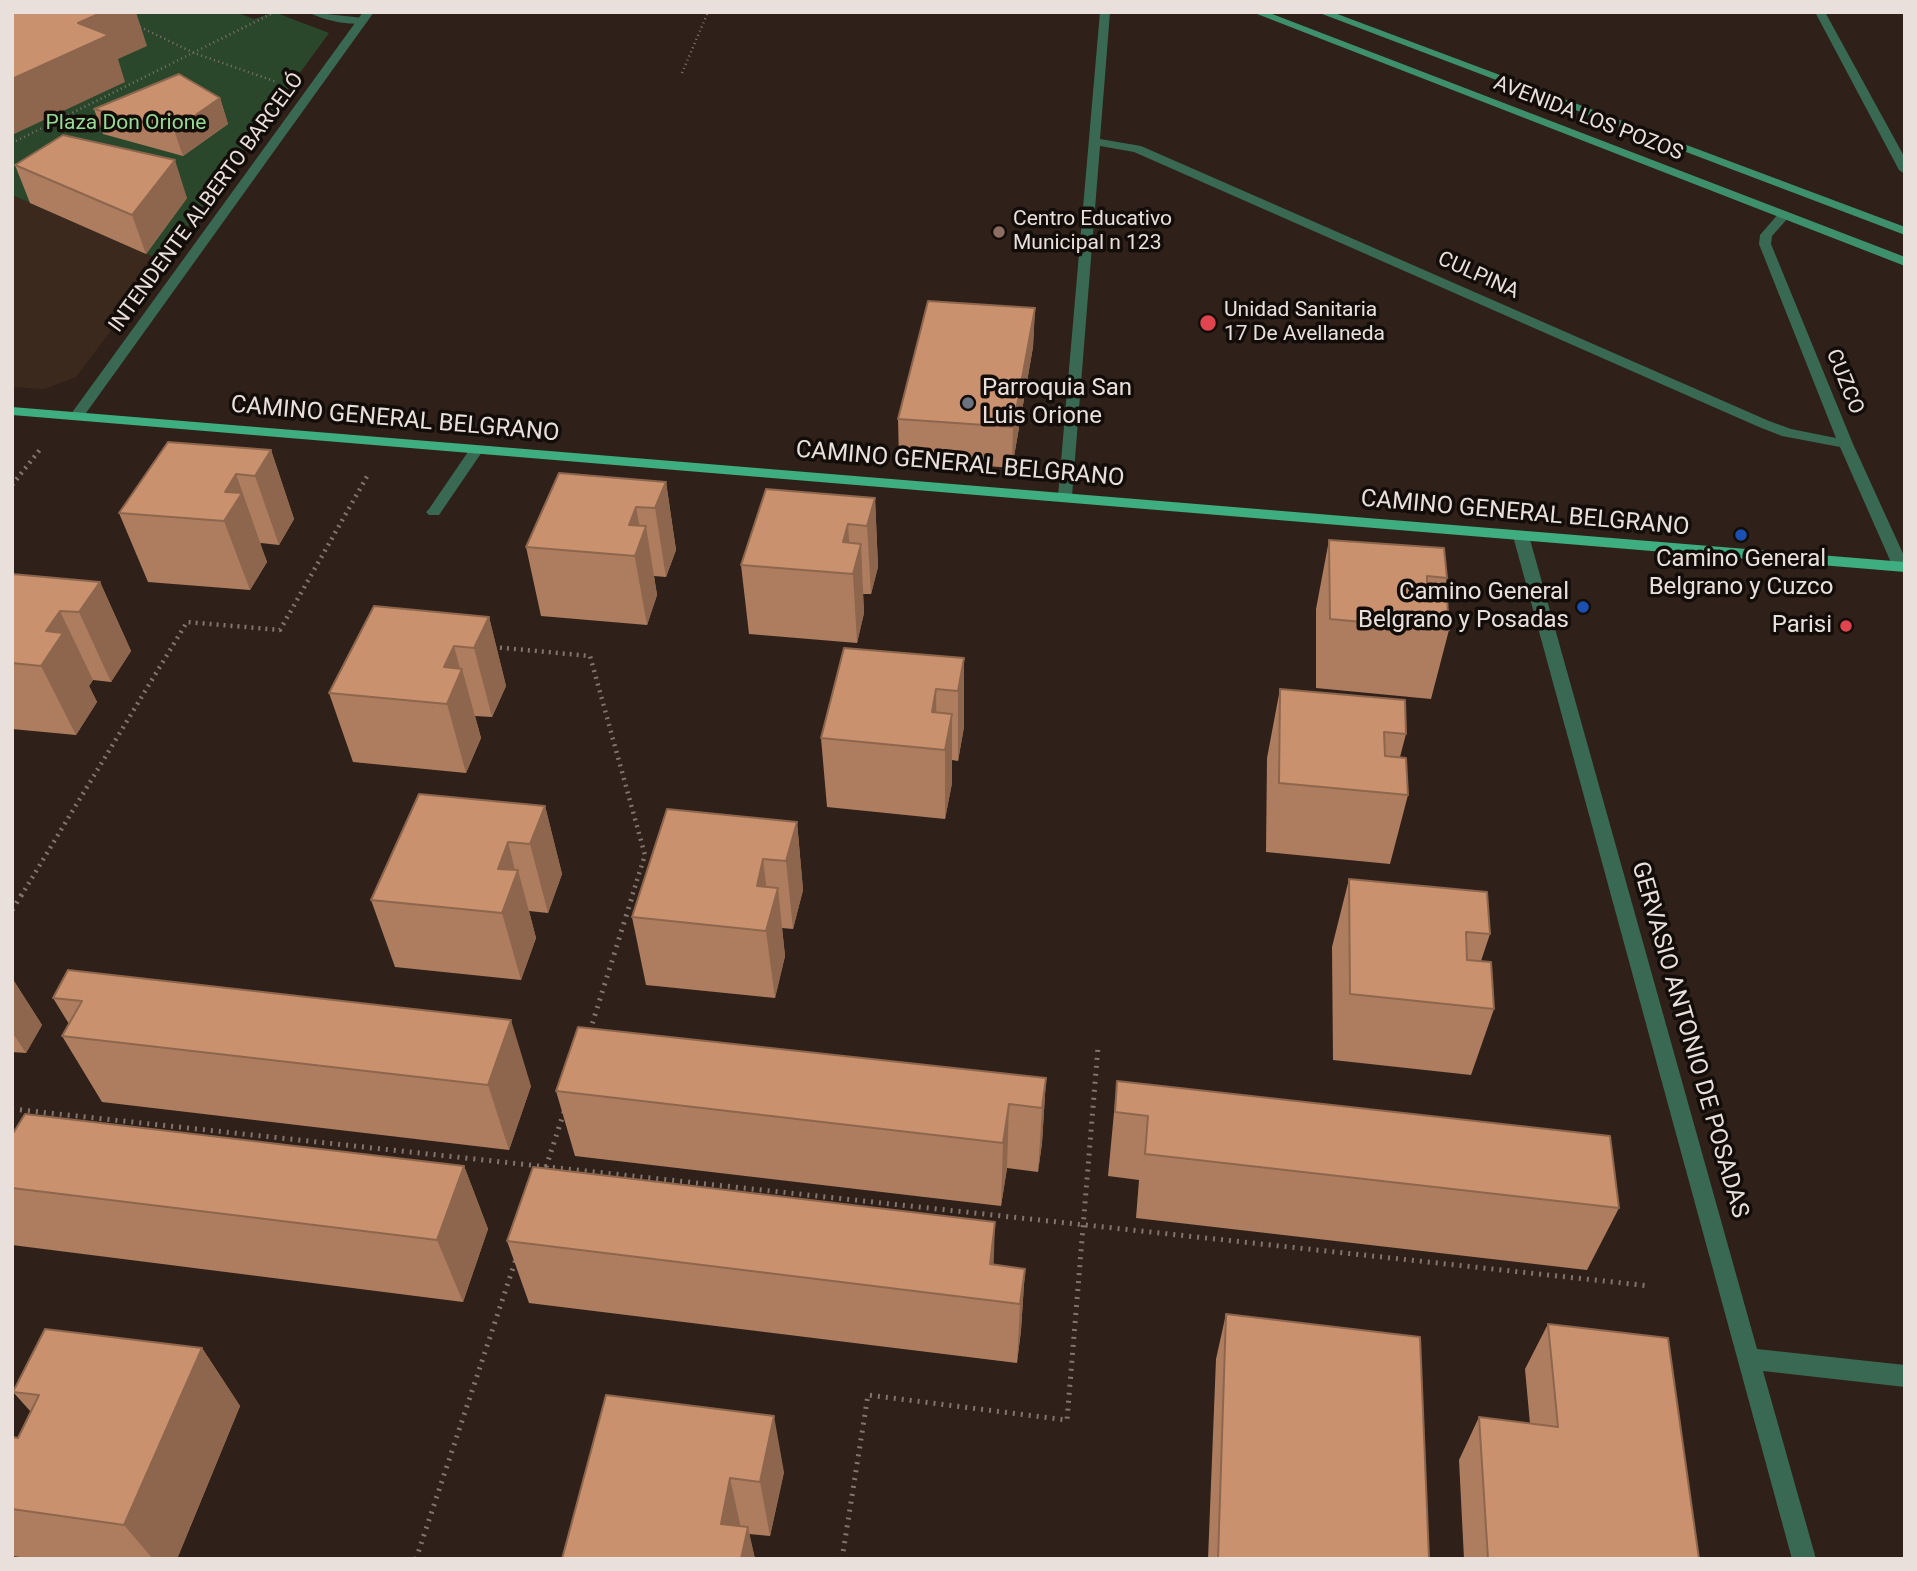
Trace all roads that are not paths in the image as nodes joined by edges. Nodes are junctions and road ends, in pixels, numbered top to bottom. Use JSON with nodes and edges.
{"nodes":[{"id":1,"x":314,"y":12,"type":"edge"},
{"id":2,"x":1105,"y":12,"type":"edge"},
{"id":3,"x":1257,"y":12,"type":"edge"},
{"id":4,"x":1322,"y":12,"type":"edge"},
{"id":5,"x":1820,"y":12,"type":"edge"},
{"id":6,"x":366,"y":17,"type":"edge"},
{"id":7,"x":1095,"y":142,"type":"junction"},
{"id":8,"x":1905,"y":170,"type":"edge"},
{"id":9,"x":1784,"y":215,"type":"junction"},
{"id":10,"x":1905,"y":231,"type":"edge"},
{"id":11,"x":1905,"y":262,"type":"edge"},
{"id":12,"x":12,"y":411,"type":"edge"},
{"id":13,"x":76,"y":416,"type":"junction"},
{"id":14,"x":1846,"y":444,"type":"junction"},
{"id":15,"x":477,"y":449,"type":"junction"},
{"id":16,"x":1065,"y":496,"type":"junction"},
{"id":17,"x":434,"y":512,"type":"dead end"},
{"id":18,"x":1521,"y":536,"type":"junction"},
{"id":19,"x":1903,"y":567,"type":"edge"},
{"id":20,"x":1751,"y":1359,"type":"junction"},
{"id":21,"x":1905,"y":1376,"type":"edge"},
{"id":22,"x":1804,"y":1559,"type":"edge"}],
"edges":[{"from":1,"to":6,"type":"street"},
{"from":2,"to":7,"type":"street"},
{"from":3,"to":9,"type":"street","name":"AVENIDA LOS POZOS"},
{"from":4,"to":10,"type":"street","name":"AVENIDA LOS POZOS"},
{"from":5,"to":8,"type":"street"},
{"from":6,"to":13,"type":"street","name":"INTENDENTE ALBERTO BARCELÓ"},
{"from":7,"to":14,"type":"street","name":"CULPINA"},
{"from":7,"to":16,"type":"street"},
{"from":9,"to":11,"type":"street","name":"AVENIDA LOS POZOS"},
{"from":9,"to":14,"type":"street","name":"CUZCO"},
{"from":12,"to":13,"type":"main road","name":"CAMINO GENERAL BELGRANO"},
{"from":13,"to":15,"type":"main road","name":"CAMINO GENERAL BELGRANO"},
{"from":14,"to":19,"type":"street","name":"CUZCO"},
{"from":15,"to":16,"type":"main road","name":"CAMINO GENERAL BELGRANO"},
{"from":15,"to":17,"type":"street"},
{"from":16,"to":18,"type":"main road","name":"CAMINO GENERAL BELGRANO"},
{"from":18,"to":19,"type":"main road","name":"CAMINO GENERAL BELGRANO"},
{"from":18,"to":20,"type":"street","name":"GERVASIO ANTONIO DE POSADAS"},
{"from":20,"to":21,"type":"street"},
{"from":20,"to":22,"type":"street","name":"GERVASIO ANTONIO DE POSADAS"}]}
